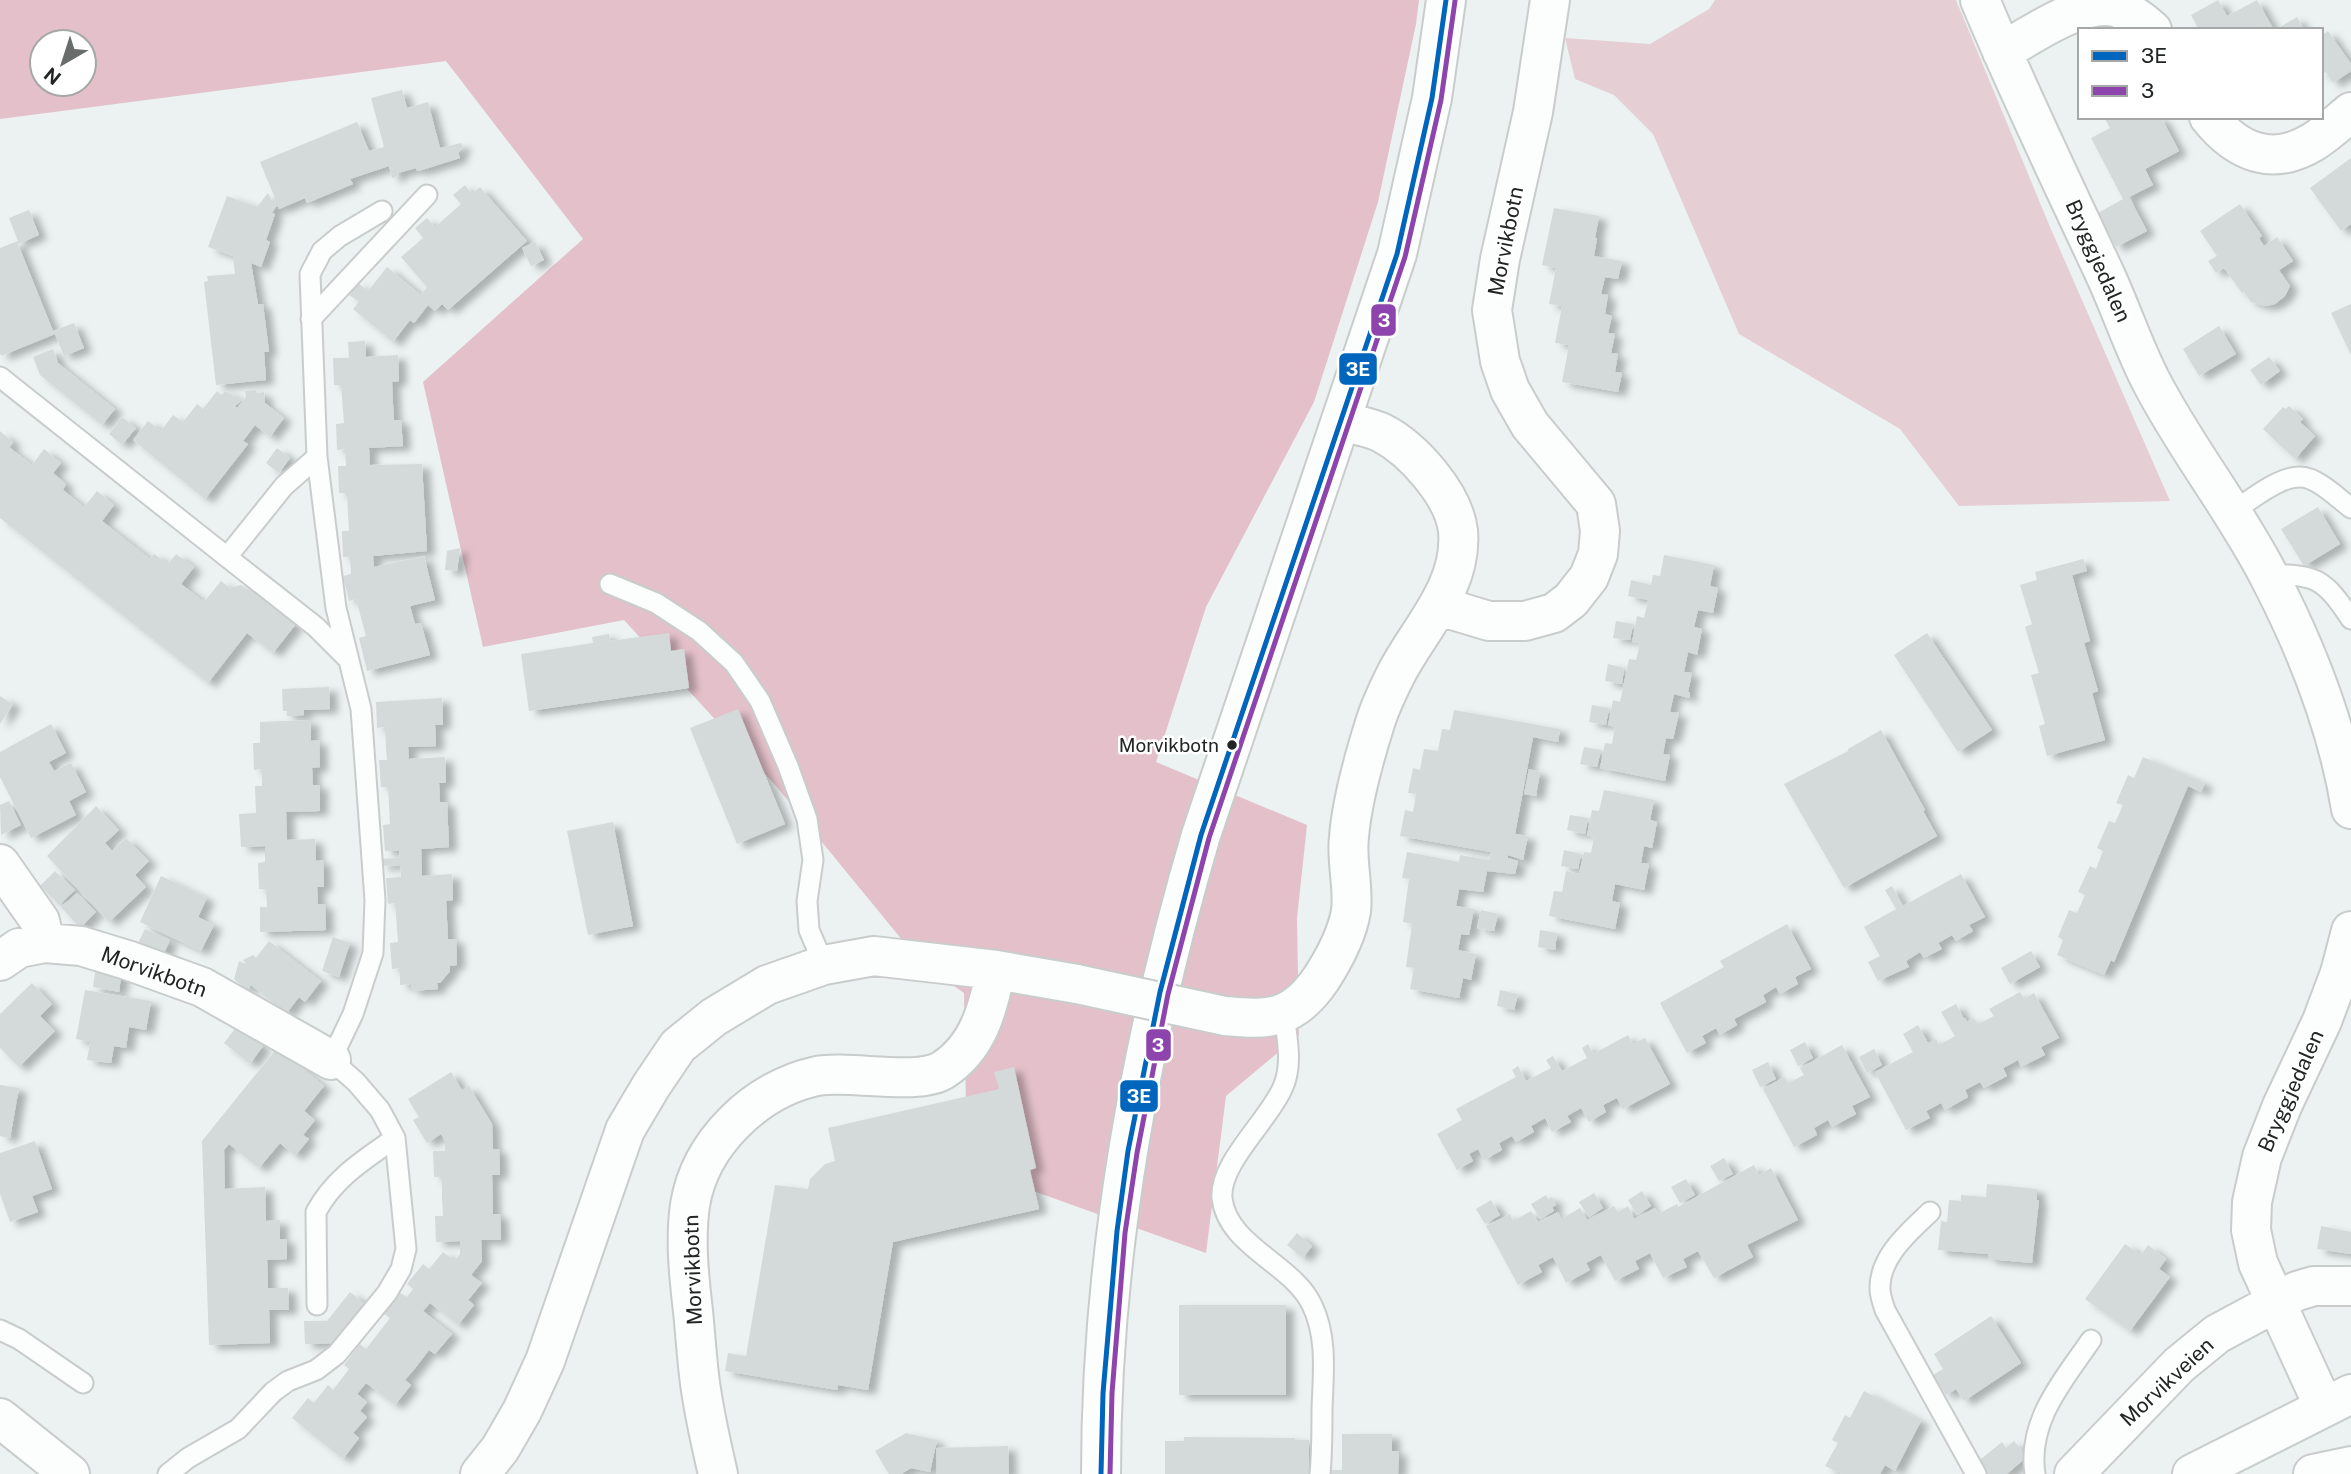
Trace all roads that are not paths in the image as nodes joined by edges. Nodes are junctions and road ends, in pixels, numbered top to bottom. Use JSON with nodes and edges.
{"nodes":[{"id":1,"x":1446,"y":0,"type":"edge"},
{"id":2,"x":1550,"y":0,"type":"edge"},
{"id":3,"x":1980,"y":0,"type":"edge"},
{"id":4,"x":2149,"y":28,"type":"edge"},
{"id":5,"x":2002,"y":52,"type":"junction"},
{"id":6,"x":2351,"y":112,"type":"edge"},
{"id":7,"x":2210,"y":119,"type":"edge"},
{"id":8,"x":428,"y":195,"type":"dead end"},
{"id":9,"x":382,"y":211,"type":"dead end"},
{"id":10,"x":311,"y":319,"type":"junction"},
{"id":11,"x":0,"y":377,"type":"edge"},
{"id":12,"x":1341,"y":421,"type":"junction"},
{"id":13,"x":317,"y":457,"type":"junction"},
{"id":14,"x":2351,"y":508,"type":"edge"},
{"id":15,"x":2231,"y":513,"type":"junction"},
{"id":16,"x":226,"y":556,"type":"junction"},
{"id":17,"x":2269,"y":575,"type":"junction"},
{"id":18,"x":610,"y":584,"type":"dead end"},
{"id":19,"x":1439,"y":606,"type":"junction"},
{"id":20,"x":2351,"y":619,"type":"edge"},
{"id":21,"x":348,"y":658,"type":"junction"},
{"id":22,"x":2351,"y":809,"type":"edge"},
{"id":23,"x":0,"y":864,"type":"edge"},
{"id":24,"x":2351,"y":930,"type":"edge"},
{"id":25,"x":45,"y":943,"type":"junction"},
{"id":26,"x":0,"y":961,"type":"edge"},
{"id":27,"x":824,"y":965,"type":"junction"},
{"id":28,"x":996,"y":970,"type":"junction"},
{"id":29,"x":1284,"y":1014,"type":"junction"},
{"id":30,"x":331,"y":1060,"type":"junction"},
{"id":31,"x":394,"y":1138,"type":"junction"},
{"id":32,"x":1930,"y":1212,"type":"dead end"},
{"id":33,"x":2351,"y":1286,"type":"edge"},
{"id":34,"x":2276,"y":1303,"type":"junction"},
{"id":35,"x":317,"y":1305,"type":"dead end"},
{"id":36,"x":0,"y":1330,"type":"edge"},
{"id":37,"x":2091,"y":1340,"type":"dead end"},
{"id":38,"x":83,"y":1383,"type":"dead end"},
{"id":39,"x":2337,"y":1401,"type":"edge"},
{"id":40,"x":0,"y":1419,"type":"edge"},
{"id":41,"x":498,"y":1466,"type":"edge"},
{"id":42,"x":2351,"y":1466,"type":"edge"},
{"id":43,"x":70,"y":1474,"type":"edge"},
{"id":44,"x":168,"y":1474,"type":"edge"},
{"id":45,"x":718,"y":1474,"type":"edge"},
{"id":46,"x":1101,"y":1474,"type":"edge"},
{"id":47,"x":1320,"y":1474,"type":"edge"},
{"id":48,"x":1976,"y":1474,"type":"edge"},
{"id":49,"x":2035,"y":1474,"type":"edge"},
{"id":50,"x":2074,"y":1474,"type":"edge"},
{"id":51,"x":2192,"y":1474,"type":"edge"},
{"id":52,"x":2312,"y":1474,"type":"edge"}],
"edges":[{"from":1,"to":12,"type":"street"},
{"from":2,"to":19,"type":"street","name":"Morvikbotn"},
{"from":3,"to":5,"type":"street","name":"Bryggjedalen"},
{"from":4,"to":5,"type":"street"},
{"from":5,"to":15,"type":"street","name":"Bryggjedalen"},
{"from":6,"to":7,"type":"street"},
{"from":8,"to":10,"type":"lane"},
{"from":9,"to":10,"type":"lane"},
{"from":10,"to":13,"type":"lane"},
{"from":11,"to":16,"type":"lane"},
{"from":12,"to":19,"type":"street"},
{"from":12,"to":46,"type":"street"},
{"from":13,"to":16,"type":"lane"},
{"from":13,"to":21,"type":"lane"},
{"from":14,"to":15,"type":"lane"},
{"from":15,"to":17,"type":"street","name":"Bryggjedalen"},
{"from":16,"to":21,"type":"lane"},
{"from":17,"to":20,"type":"lane"},
{"from":17,"to":22,"type":"street","name":"Bryggjedalen"},
{"from":18,"to":27,"type":"lane"},
{"from":19,"to":29,"type":"street"},
{"from":21,"to":30,"type":"lane"},
{"from":23,"to":25,"type":"street"},
{"from":24,"to":34,"type":"street","name":"Bryggjedalen"},
{"from":25,"to":26,"type":"street","name":"Morvikbotn"},
{"from":25,"to":30,"type":"street","name":"Morvikbotn"},
{"from":27,"to":28,"type":"street"},
{"from":27,"to":41,"type":"street"},
{"from":28,"to":29,"type":"street","bridge":true},
{"from":28,"to":45,"type":"street","name":"Morvikbotn"},
{"from":29,"to":47,"type":"lane"},
{"from":30,"to":31,"type":"lane"},
{"from":31,"to":35,"type":"lane"},
{"from":31,"to":44,"type":"lane"},
{"from":32,"to":48,"type":"lane"},
{"from":33,"to":34,"type":"street","name":"Morvikveien"},
{"from":34,"to":39,"type":"street","name":"Bryggjedalen"},
{"from":34,"to":50,"type":"street","name":"Morvikveien"},
{"from":36,"to":38,"type":"lane"},
{"from":37,"to":49,"type":"lane"},
{"from":39,"to":51,"type":"street"},
{"from":40,"to":43,"type":"street"},
{"from":42,"to":52,"type":"street"}]}
